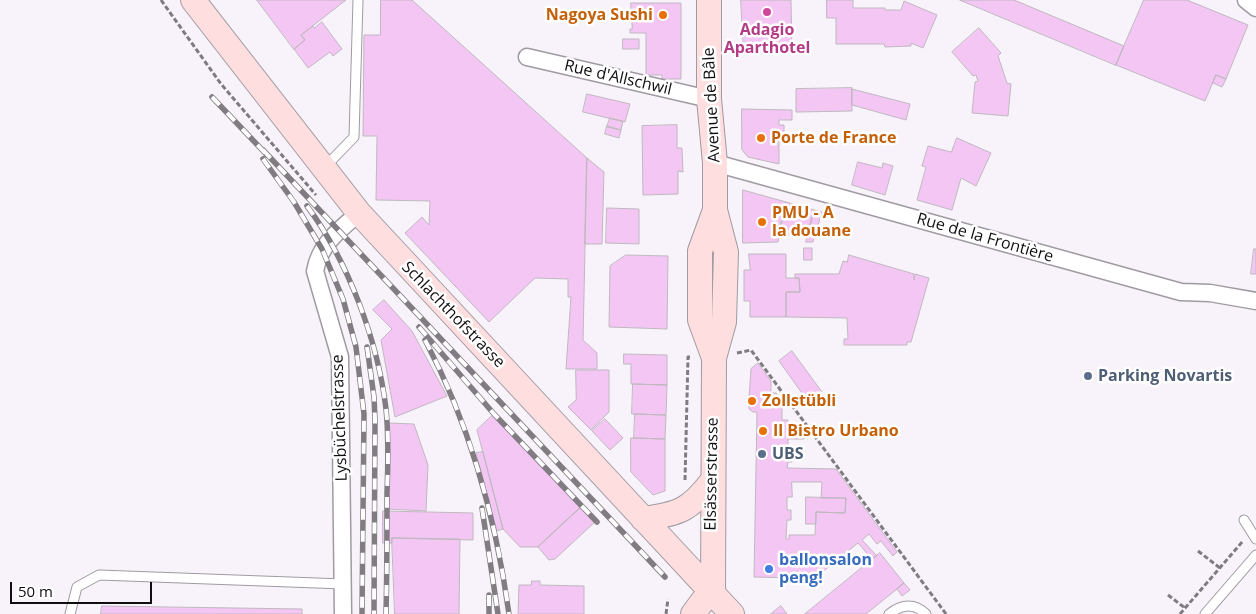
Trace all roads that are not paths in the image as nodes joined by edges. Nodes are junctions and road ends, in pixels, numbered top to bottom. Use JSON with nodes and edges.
{"nodes":[{"id":1,"x":193,"y":0,"type":"edge"},
{"id":2,"x":358,"y":0,"type":"edge"},
{"id":3,"x":708,"y":0,"type":"edge"},
{"id":4,"x":1246,"y":0,"type":"edge"},
{"id":5,"x":1256,"y":8,"type":"edge"},
{"id":6,"x":527,"y":57,"type":"dead end"},
{"id":7,"x":709,"y":99,"type":"junction"},
{"id":8,"x":715,"y":163,"type":"junction"},
{"id":9,"x":323,"y":170,"type":"junction"},
{"id":10,"x":715,"y":210,"type":"junction"},
{"id":11,"x":358,"y":212,"type":"junction"},
{"id":12,"x":700,"y":285,"type":"joint"},
{"id":13,"x":1256,"y":301,"type":"edge"},
{"id":14,"x":725,"y":313,"type":"joint"},
{"id":15,"x":714,"y":358,"type":"junction"},
{"id":16,"x":712,"y":481,"type":"junction"},
{"id":17,"x":643,"y":519,"type":"junction"},
{"id":18,"x":1244,"y":520,"type":"dead end"},
{"id":19,"x":1254,"y":536,"type":"edge"},
{"id":20,"x":1256,"y":554,"type":"edge"},
{"id":21,"x":344,"y":584,"type":"junction"},
{"id":22,"x":711,"y":590,"type":"junction"},
{"id":23,"x":70,"y":614,"type":"edge"},
{"id":24,"x":343,"y":614,"type":"edge"},
{"id":25,"x":693,"y":614,"type":"edge"},
{"id":26,"x":715,"y":614,"type":"edge"},
{"id":27,"x":732,"y":614,"type":"edge"},
{"id":28,"x":889,"y":614,"type":"edge"},
{"id":29,"x":926,"y":614,"type":"edge"},
{"id":30,"x":1205,"y":614,"type":"edge"}],
"edges":[{"from":1,"to":9,"type":"main road","name":"Schlachthofstrasse"},
{"from":2,"to":9,"type":"lane"},
{"from":3,"to":7,"type":"main road","name":"Avenue de Bâle"},
{"from":4,"to":5,"type":"street"},
{"from":6,"to":7,"type":"street","name":"Rue d'Allschwil"},
{"from":7,"to":8,"type":"main road","name":"Avenue de Bâle"},
{"from":8,"to":10,"type":"main road","name":"Avenue de Bâle"},
{"from":8,"to":13,"type":"street","name":"Rue de la Frontière"},
{"from":9,"to":11,"type":"main road","name":"Schlachthofstrasse"},
{"from":10,"to":12,"type":"main road","name":"Avenue de Bâle"},
{"from":10,"to":14,"type":"main road","name":"Avenue de Bâle"},
{"from":11,"to":17,"type":"main road","name":"Schlachthofstrasse"},
{"from":11,"to":21,"type":"street","name":"Lysbüchelstrasse"},
{"from":12,"to":15,"type":"main road","name":"Elsässerstrasse"},
{"from":14,"to":15,"type":"main road","name":"Elsässerstrasse"},
{"from":15,"to":16,"type":"main road","name":"Elsässerstrasse"},
{"from":16,"to":17,"type":"main road"},
{"from":16,"to":22,"type":"main road","name":"Elsässerstrasse"},
{"from":17,"to":22,"type":"main road","name":"Schlachthofstrasse"},
{"from":18,"to":19,"type":"lane"},
{"from":20,"to":30,"type":"lane"},
{"from":21,"to":23,"type":"lane"},
{"from":21,"to":24,"type":"street","name":"Lysbüchelstrasse"},
{"from":22,"to":25,"type":"main road"},
{"from":22,"to":26,"type":"main road","name":"Elsässerstrasse"},
{"from":22,"to":27,"type":"main road","name":"Schlachthofstrasse"},
{"from":28,"to":29,"type":"lane"}]}
